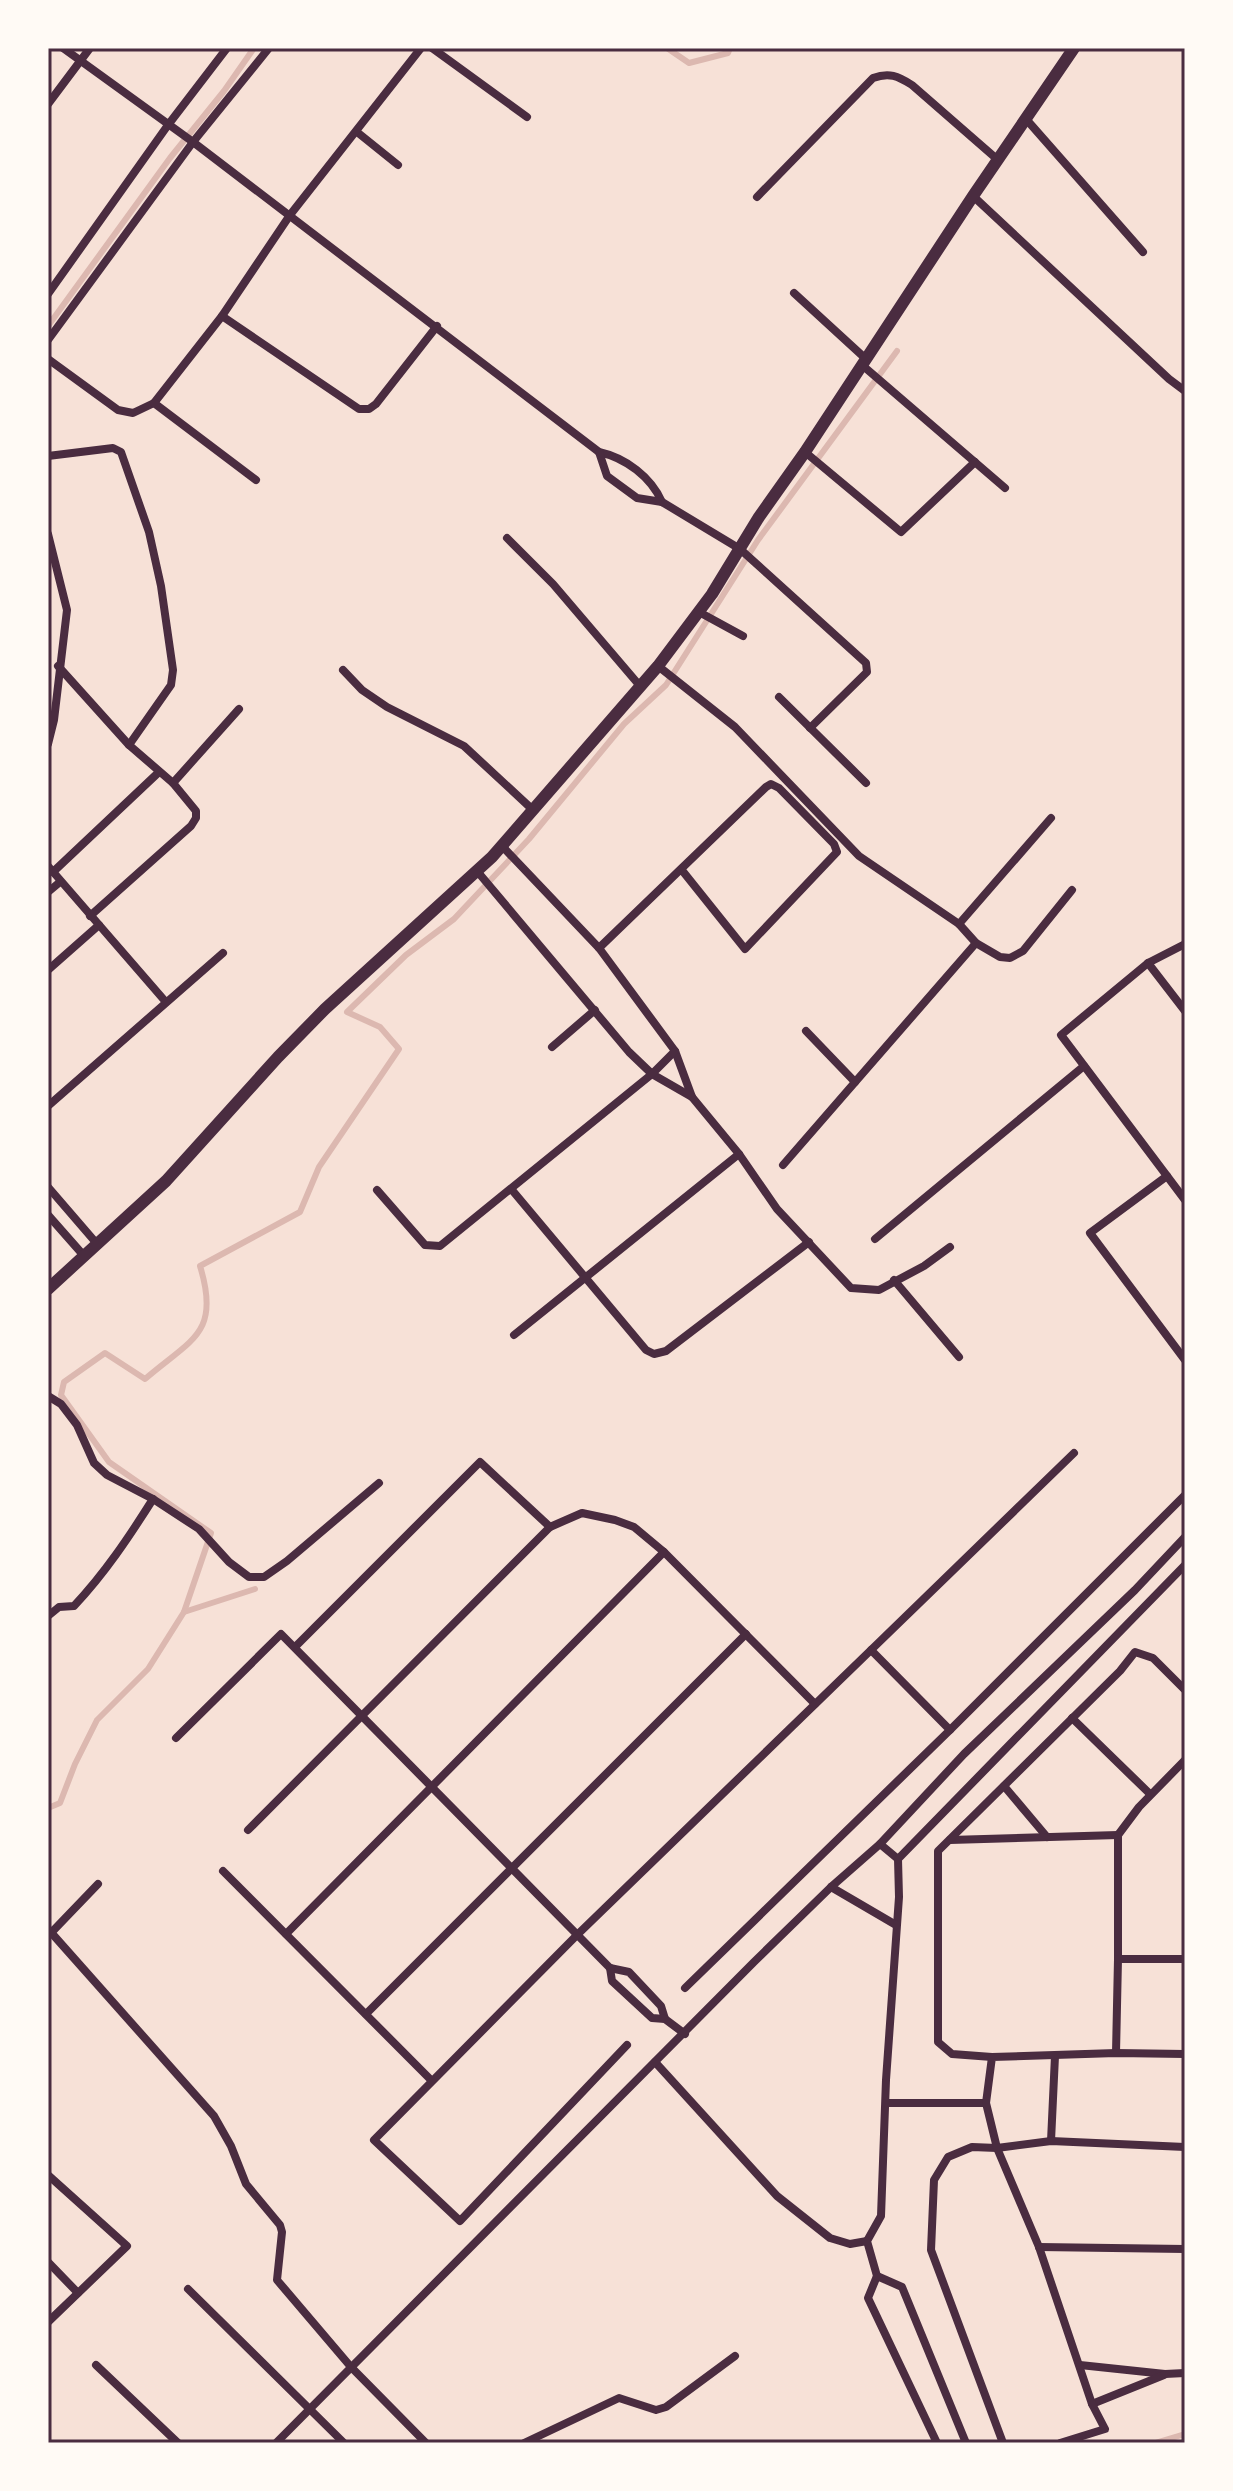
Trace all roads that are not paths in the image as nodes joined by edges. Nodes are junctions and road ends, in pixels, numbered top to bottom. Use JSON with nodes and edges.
{"nodes":[{"id":1,"x":63,"y":48,"type":"edge"},
{"id":2,"x":90,"y":48,"type":"edge"},
{"id":3,"x":227,"y":48,"type":"edge"},
{"id":4,"x":269,"y":48,"type":"edge"},
{"id":5,"x":421,"y":48,"type":"edge"},
{"id":6,"x":432,"y":48,"type":"edge"},
{"id":7,"x":1074,"y":48,"type":"edge"},
{"id":8,"x":80,"y":61,"type":"junction"},
{"id":9,"x":48,"y":104,"type":"edge"},
{"id":10,"x":527,"y":117,"type":"dead end"},
{"id":11,"x":1026,"y":119,"type":"junction"},
{"id":12,"x":170,"y":127,"type":"junction"},
{"id":13,"x":357,"y":132,"type":"junction"},
{"id":14,"x":190,"y":140,"type":"junction"},
{"id":15,"x":998,"y":160,"type":"junction"},
{"id":16,"x":398,"y":165,"type":"dead end"},
{"id":17,"x":973,"y":196,"type":"junction"},
{"id":18,"x":757,"y":197,"type":"dead end"},
{"id":19,"x":290,"y":215,"type":"junction"},
{"id":20,"x":1143,"y":252,"type":"dead end"},
{"id":21,"x":794,"y":293,"type":"dead end"},
{"id":22,"x":48,"y":294,"type":"edge"},
{"id":23,"x":222,"y":316,"type":"junction"},
{"id":24,"x":437,"y":326,"type":"junction"},
{"id":25,"x":48,"y":340,"type":"edge"},
{"id":26,"x":48,"y":359,"type":"edge"},
{"id":27,"x":864,"y":362,"type":"junction"},
{"id":28,"x":1185,"y":391,"type":"edge"},
{"id":29,"x":154,"y":403,"type":"junction"},
{"id":30,"x":599,"y":452,"type":"junction"},
{"id":31,"x":48,"y":456,"type":"edge"},
{"id":32,"x":810,"y":456,"type":"junction"},
{"id":33,"x":975,"y":462,"type":"junction"},
{"id":34,"x":256,"y":480,"type":"dead end"},
{"id":35,"x":1005,"y":488,"type":"dead end"},
{"id":36,"x":662,"y":502,"type":"junction"},
{"id":37,"x":48,"y":534,"type":"edge"},
{"id":38,"x":507,"y":538,"type":"dead end"},
{"id":39,"x":742,"y":552,"type":"junction"},
{"id":40,"x":705,"y":616,"type":"junction"},
{"id":41,"x":743,"y":636,"type":"dead end"},
{"id":42,"x":58,"y":666,"type":"junction"},
{"id":43,"x":343,"y":670,"type":"dead end"},
{"id":44,"x":662,"y":670,"type":"junction"},
{"id":45,"x":640,"y":686,"type":"junction"},
{"id":46,"x":779,"y":697,"type":"dead end"},
{"id":47,"x":239,"y":709,"type":"dead end"},
{"id":48,"x":810,"y":728,"type":"junction"},
{"id":49,"x":48,"y":744,"type":"edge"},
{"id":50,"x":129,"y":745,"type":"junction"},
{"id":51,"x":159,"y":772,"type":"junction"},
{"id":52,"x":173,"y":783,"type":"junction"},
{"id":53,"x":866,"y":783,"type":"dead end"},
{"id":54,"x":533,"y":810,"type":"junction"},
{"id":55,"x":1051,"y":818,"type":"dead end"},
{"id":56,"x":504,"y":848,"type":"junction"},
{"id":57,"x":51,"y":869,"type":"edge"},
{"id":58,"x":681,"y":869,"type":"junction"},
{"id":59,"x":481,"y":874,"type":"junction"},
{"id":60,"x":60,"y":882,"type":"junction"},
{"id":61,"x":1072,"y":890,"type":"dead end"},
{"id":62,"x":48,"y":892,"type":"edge"},
{"id":63,"x":90,"y":916,"type":"junction"},
{"id":64,"x":959,"y":924,"type":"junction"},
{"id":65,"x":99,"y":925,"type":"junction"},
{"id":66,"x":976,"y":943,"type":"junction"},
{"id":67,"x":1185,"y":944,"type":"edge"},
{"id":68,"x":599,"y":948,"type":"junction"},
{"id":69,"x":223,"y":953,"type":"dead end"},
{"id":70,"x":1148,"y":963,"type":"junction"},
{"id":71,"x":48,"y":970,"type":"edge"},
{"id":72,"x":165,"y":1001,"type":"junction"},
{"id":73,"x":595,"y":1010,"type":"junction"},
{"id":74,"x":1185,"y":1011,"type":"edge"},
{"id":75,"x":806,"y":1031,"type":"dead end"},
{"id":76,"x":552,"y":1047,"type":"dead end"},
{"id":77,"x":675,"y":1051,"type":"junction"},
{"id":78,"x":1084,"y":1066,"type":"junction"},
{"id":79,"x":652,"y":1074,"type":"junction"},
{"id":80,"x":855,"y":1082,"type":"junction"},
{"id":81,"x":692,"y":1097,"type":"junction"},
{"id":82,"x":48,"y":1106,"type":"edge"},
{"id":83,"x":739,"y":1154,"type":"junction"},
{"id":84,"x":783,"y":1165,"type":"dead end"},
{"id":85,"x":1167,"y":1176,"type":"junction"},
{"id":86,"x":48,"y":1187,"type":"edge"},
{"id":87,"x":377,"y":1190,"type":"dead end"},
{"id":88,"x":512,"y":1190,"type":"junction"},
{"id":89,"x":1185,"y":1200,"type":"edge"},
{"id":90,"x":48,"y":1215,"type":"edge"},
{"id":91,"x":875,"y":1239,"type":"dead end"},
{"id":92,"x":809,"y":1242,"type":"junction"},
{"id":93,"x":98,"y":1245,"type":"junction"},
{"id":94,"x":950,"y":1247,"type":"dead end"},
{"id":95,"x":85,"y":1257,"type":"junction"},
{"id":96,"x":585,"y":1279,"type":"junction"},
{"id":97,"x":894,"y":1280,"type":"junction"},
{"id":98,"x":48,"y":1289,"type":"edge"},
{"id":99,"x":514,"y":1335,"type":"dead end"},
{"id":100,"x":959,"y":1357,"type":"dead end"},
{"id":101,"x":1185,"y":1360,"type":"edge"},
{"id":102,"x":48,"y":1396,"type":"edge"},
{"id":103,"x":1074,"y":1453,"type":"dead end"},
{"id":104,"x":379,"y":1483,"type":"dead end"},
{"id":105,"x":1185,"y":1495,"type":"edge"},
{"id":106,"x":153,"y":1499,"type":"junction"},
{"id":107,"x":550,"y":1527,"type":"junction"},
{"id":108,"x":1185,"y":1537,"type":"edge"},
{"id":109,"x":664,"y":1552,"type":"junction"},
{"id":110,"x":1185,"y":1565,"type":"edge"},
{"id":111,"x":48,"y":1616,"type":"edge"},
{"id":112,"x":746,"y":1634,"type":"junction"},
{"id":113,"x":295,"y":1647,"type":"junction"},
{"id":114,"x":871,"y":1650,"type":"junction"},
{"id":115,"x":1185,"y":1690,"type":"edge"},
{"id":116,"x":815,"y":1704,"type":"junction"},
{"id":117,"x":363,"y":1715,"type":"junction"},
{"id":118,"x":1072,"y":1718,"type":"junction"},
{"id":119,"x":950,"y":1730,"type":"junction"},
{"id":120,"x":176,"y":1738,"type":"dead end"},
{"id":121,"x":1185,"y":1760,"type":"edge"},
{"id":122,"x":1004,"y":1786,"type":"junction"},
{"id":123,"x":432,"y":1787,"type":"junction"},
{"id":124,"x":1150,"y":1794,"type":"junction"},
{"id":125,"x":248,"y":1830,"type":"dead end"},
{"id":126,"x":1118,"y":1835,"type":"junction"},
{"id":127,"x":1047,"y":1837,"type":"junction"},
{"id":128,"x":949,"y":1840,"type":"junction"},
{"id":129,"x":880,"y":1844,"type":"junction"},
{"id":130,"x":898,"y":1859,"type":"junction"},
{"id":131,"x":512,"y":1868,"type":"junction"},
{"id":132,"x":223,"y":1871,"type":"dead end"},
{"id":133,"x":98,"y":1884,"type":"dead end"},
{"id":134,"x":831,"y":1887,"type":"junction"},
{"id":135,"x":896,"y":1925,"type":"junction"},
{"id":136,"x":49,"y":1933,"type":"edge"},
{"id":137,"x":286,"y":1934,"type":"junction"},
{"id":138,"x":577,"y":1935,"type":"junction"},
{"id":139,"x":1118,"y":1959,"type":"junction"},
{"id":140,"x":1185,"y":1959,"type":"edge"},
{"id":141,"x":610,"y":1968,"type":"junction"},
{"id":142,"x":685,"y":1988,"type":"dead end"},
{"id":143,"x":366,"y":2014,"type":"junction"},
{"id":144,"x":665,"y":2019,"type":"junction"},
{"id":145,"x":685,"y":2034,"type":"junction"},
{"id":146,"x":627,"y":2045,"type":"dead end"},
{"id":147,"x":1116,"y":2053,"type":"junction"},
{"id":148,"x":1185,"y":2054,"type":"edge"},
{"id":149,"x":1055,"y":2056,"type":"junction"},
{"id":150,"x":992,"y":2057,"type":"junction"},
{"id":151,"x":655,"y":2062,"type":"junction"},
{"id":152,"x":431,"y":2080,"type":"junction"},
{"id":153,"x":886,"y":2103,"type":"junction"},
{"id":154,"x":986,"y":2103,"type":"junction"},
{"id":155,"x":1051,"y":2141,"type":"junction"},
{"id":156,"x":1185,"y":2147,"type":"edge"},
{"id":157,"x":997,"y":2148,"type":"junction"},
{"id":158,"x":48,"y":2175,"type":"edge"},
{"id":159,"x":867,"y":2241,"type":"junction"},
{"id":160,"x":1039,"y":2247,"type":"junction"},
{"id":161,"x":1185,"y":2249,"type":"edge"},
{"id":162,"x":48,"y":2262,"type":"edge"},
{"id":163,"x":877,"y":2276,"type":"junction"},
{"id":164,"x":188,"y":2289,"type":"dead end"},
{"id":165,"x":78,"y":2293,"type":"junction"},
{"id":166,"x":48,"y":2322,"type":"edge"},
{"id":167,"x":735,"y":2356,"type":"dead end"},
{"id":168,"x":96,"y":2365,"type":"dead end"},
{"id":169,"x":1080,"y":2365,"type":"junction"},
{"id":170,"x":351,"y":2367,"type":"junction"},
{"id":171,"x":1185,"y":2373,"type":"edge"},
{"id":172,"x":1165,"y":2374,"type":"junction"},
{"id":173,"x":1092,"y":2404,"type":"junction"},
{"id":174,"x":310,"y":2408,"type":"junction"},
{"id":175,"x":178,"y":2443,"type":"edge"},
{"id":176,"x":276,"y":2443,"type":"edge"},
{"id":177,"x":344,"y":2443,"type":"edge"},
{"id":178,"x":426,"y":2443,"type":"edge"},
{"id":179,"x":524,"y":2443,"type":"edge"},
{"id":180,"x":937,"y":2443,"type":"edge"},
{"id":181,"x":966,"y":2443,"type":"edge"},
{"id":182,"x":1003,"y":2443,"type":"edge"},
{"id":183,"x":1060,"y":2443,"type":"edge"}],
"edges":[{"from":1,"to":8,"type":"street"},
{"from":2,"to":8,"type":"street"},
{"from":3,"to":12,"type":"street"},
{"from":4,"to":14,"type":"street"},
{"from":5,"to":13,"type":"street"},
{"from":6,"to":10,"type":"street"},
{"from":7,"to":11,"type":"street"},
{"from":8,"to":9,"type":"street"},
{"from":8,"to":12,"type":"street"},
{"from":11,"to":15,"type":"street"},
{"from":11,"to":20,"type":"street"},
{"from":12,"to":14,"type":"street"},
{"from":12,"to":22,"type":"street"},
{"from":13,"to":16,"type":"street"},
{"from":13,"to":19,"type":"street"},
{"from":14,"to":19,"type":"street"},
{"from":14,"to":25,"type":"street"},
{"from":15,"to":17,"type":"street"},
{"from":15,"to":18,"type":"street"},
{"from":17,"to":27,"type":"street"},
{"from":17,"to":28,"type":"street"},
{"from":19,"to":23,"type":"street"},
{"from":19,"to":24,"type":"street"},
{"from":21,"to":27,"type":"street"},
{"from":23,"to":24,"type":"street"},
{"from":23,"to":29,"type":"street"},
{"from":24,"to":30,"type":"street"},
{"from":26,"to":29,"type":"street"},
{"from":27,"to":32,"type":"street"},
{"from":27,"to":33,"type":"street"},
{"from":29,"to":34,"type":"street"},
{"from":30,"to":36,"type":"street"},
{"from":30,"to":36,"type":"street"},
{"from":31,"to":50,"type":"street"},
{"from":32,"to":33,"type":"street"},
{"from":32,"to":39,"type":"street"},
{"from":33,"to":35,"type":"street"},
{"from":36,"to":39,"type":"street"},
{"from":37,"to":42,"type":"street"},
{"from":38,"to":45,"type":"street"},
{"from":39,"to":40,"type":"street"},
{"from":39,"to":48,"type":"street"},
{"from":40,"to":41,"type":"street"},
{"from":40,"to":44,"type":"street"},
{"from":42,"to":49,"type":"street"},
{"from":42,"to":50,"type":"street"},
{"from":43,"to":54,"type":"street"},
{"from":44,"to":45,"type":"street"},
{"from":44,"to":64,"type":"street"},
{"from":45,"to":54,"type":"street"},
{"from":46,"to":48,"type":"street"},
{"from":47,"to":52,"type":"street"},
{"from":48,"to":53,"type":"street"},
{"from":50,"to":51,"type":"street"},
{"from":51,"to":52,"type":"street"},
{"from":51,"to":57,"type":"street"},
{"from":52,"to":63,"type":"street"},
{"from":54,"to":56,"type":"street"},
{"from":55,"to":64,"type":"street"},
{"from":56,"to":59,"type":"street"},
{"from":56,"to":68,"type":"street"},
{"from":57,"to":60,"type":"street"},
{"from":58,"to":58,"type":"street"},
{"from":58,"to":68,"type":"street"},
{"from":59,"to":73,"type":"street"},
{"from":59,"to":93,"type":"street"},
{"from":60,"to":62,"type":"street"},
{"from":60,"to":63,"type":"street"},
{"from":61,"to":66,"type":"street"},
{"from":63,"to":65,"type":"street"},
{"from":64,"to":66,"type":"street"},
{"from":65,"to":71,"type":"street"},
{"from":65,"to":72,"type":"street"},
{"from":66,"to":80,"type":"street"},
{"from":67,"to":70,"type":"street"},
{"from":68,"to":77,"type":"street"},
{"from":69,"to":72,"type":"street"},
{"from":70,"to":74,"type":"street"},
{"from":70,"to":78,"type":"street"},
{"from":72,"to":82,"type":"street"},
{"from":73,"to":76,"type":"street"},
{"from":73,"to":79,"type":"street"},
{"from":75,"to":80,"type":"street"},
{"from":77,"to":79,"type":"street"},
{"from":77,"to":81,"type":"street"},
{"from":78,"to":85,"type":"street"},
{"from":78,"to":91,"type":"street"},
{"from":79,"to":81,"type":"street"},
{"from":79,"to":88,"type":"street"},
{"from":80,"to":84,"type":"street"},
{"from":81,"to":83,"type":"street"},
{"from":83,"to":92,"type":"street"},
{"from":83,"to":96,"type":"street"},
{"from":85,"to":89,"type":"street"},
{"from":85,"to":101,"type":"street"},
{"from":86,"to":93,"type":"street"},
{"from":87,"to":88,"type":"street"},
{"from":88,"to":96,"type":"street"},
{"from":90,"to":95,"type":"street"},
{"from":92,"to":96,"type":"street"},
{"from":92,"to":97,"type":"street"},
{"from":93,"to":95,"type":"street"},
{"from":94,"to":97,"type":"street"},
{"from":95,"to":98,"type":"street"},
{"from":96,"to":99,"type":"street"},
{"from":97,"to":100,"type":"street"},
{"from":102,"to":106,"type":"street"},
{"from":103,"to":114,"type":"street"},
{"from":104,"to":106,"type":"street"},
{"from":105,"to":119,"type":"street"},
{"from":106,"to":111,"type":"street"},
{"from":107,"to":109,"type":"street"},
{"from":107,"to":113,"type":"street"},
{"from":107,"to":117,"type":"street"},
{"from":108,"to":129,"type":"street"},
{"from":109,"to":112,"type":"street"},
{"from":109,"to":123,"type":"street"},
{"from":110,"to":130,"type":"street"},
{"from":112,"to":116,"type":"street"},
{"from":112,"to":131,"type":"street"},
{"from":113,"to":117,"type":"street"},
{"from":113,"to":120,"type":"street"},
{"from":114,"to":116,"type":"street"},
{"from":114,"to":119,"type":"street"},
{"from":115,"to":118,"type":"street"},
{"from":116,"to":138,"type":"street"},
{"from":117,"to":123,"type":"street"},
{"from":117,"to":125,"type":"street"},
{"from":118,"to":122,"type":"street"},
{"from":118,"to":124,"type":"street"},
{"from":119,"to":142,"type":"street"},
{"from":121,"to":124,"type":"street"},
{"from":122,"to":127,"type":"street"},
{"from":122,"to":128,"type":"street"},
{"from":123,"to":131,"type":"street"},
{"from":123,"to":137,"type":"street"},
{"from":124,"to":126,"type":"street"},
{"from":126,"to":127,"type":"street"},
{"from":126,"to":139,"type":"street"},
{"from":127,"to":128,"type":"street"},
{"from":128,"to":150,"type":"street"},
{"from":129,"to":130,"type":"street"},
{"from":129,"to":134,"type":"street"},
{"from":130,"to":135,"type":"street"},
{"from":131,"to":138,"type":"street"},
{"from":131,"to":143,"type":"street"},
{"from":132,"to":137,"type":"street"},
{"from":133,"to":136,"type":"street"},
{"from":134,"to":135,"type":"street"},
{"from":134,"to":145,"type":"street"},
{"from":135,"to":153,"type":"street"},
{"from":136,"to":170,"type":"street"},
{"from":137,"to":143,"type":"street"},
{"from":138,"to":141,"type":"street"},
{"from":138,"to":152,"type":"street"},
{"from":139,"to":140,"type":"street"},
{"from":139,"to":147,"type":"street"},
{"from":141,"to":144,"type":"street"},
{"from":141,"to":144,"type":"street"},
{"from":143,"to":152,"type":"street"},
{"from":144,"to":145,"type":"street"},
{"from":145,"to":151,"type":"street"},
{"from":146,"to":152,"type":"street"},
{"from":147,"to":148,"type":"street"},
{"from":147,"to":149,"type":"street"},
{"from":149,"to":150,"type":"street"},
{"from":149,"to":155,"type":"street"},
{"from":150,"to":154,"type":"street"},
{"from":151,"to":159,"type":"street"},
{"from":151,"to":170,"type":"street"},
{"from":153,"to":154,"type":"street"},
{"from":153,"to":159,"type":"street"},
{"from":154,"to":157,"type":"street"},
{"from":155,"to":156,"type":"street"},
{"from":155,"to":157,"type":"street"},
{"from":157,"to":160,"type":"street"},
{"from":157,"to":182,"type":"street"},
{"from":158,"to":165,"type":"street"},
{"from":159,"to":163,"type":"street"},
{"from":160,"to":161,"type":"street"},
{"from":160,"to":169,"type":"street"},
{"from":162,"to":165,"type":"street"},
{"from":163,"to":180,"type":"street"},
{"from":163,"to":181,"type":"street"},
{"from":164,"to":174,"type":"street"},
{"from":165,"to":166,"type":"street"},
{"from":167,"to":179,"type":"street"},
{"from":168,"to":175,"type":"street"},
{"from":169,"to":172,"type":"street"},
{"from":169,"to":173,"type":"street"},
{"from":170,"to":174,"type":"street"},
{"from":170,"to":178,"type":"street"},
{"from":171,"to":172,"type":"street"},
{"from":172,"to":173,"type":"street"},
{"from":173,"to":183,"type":"street"},
{"from":174,"to":176,"type":"street"},
{"from":174,"to":177,"type":"street"}]}
